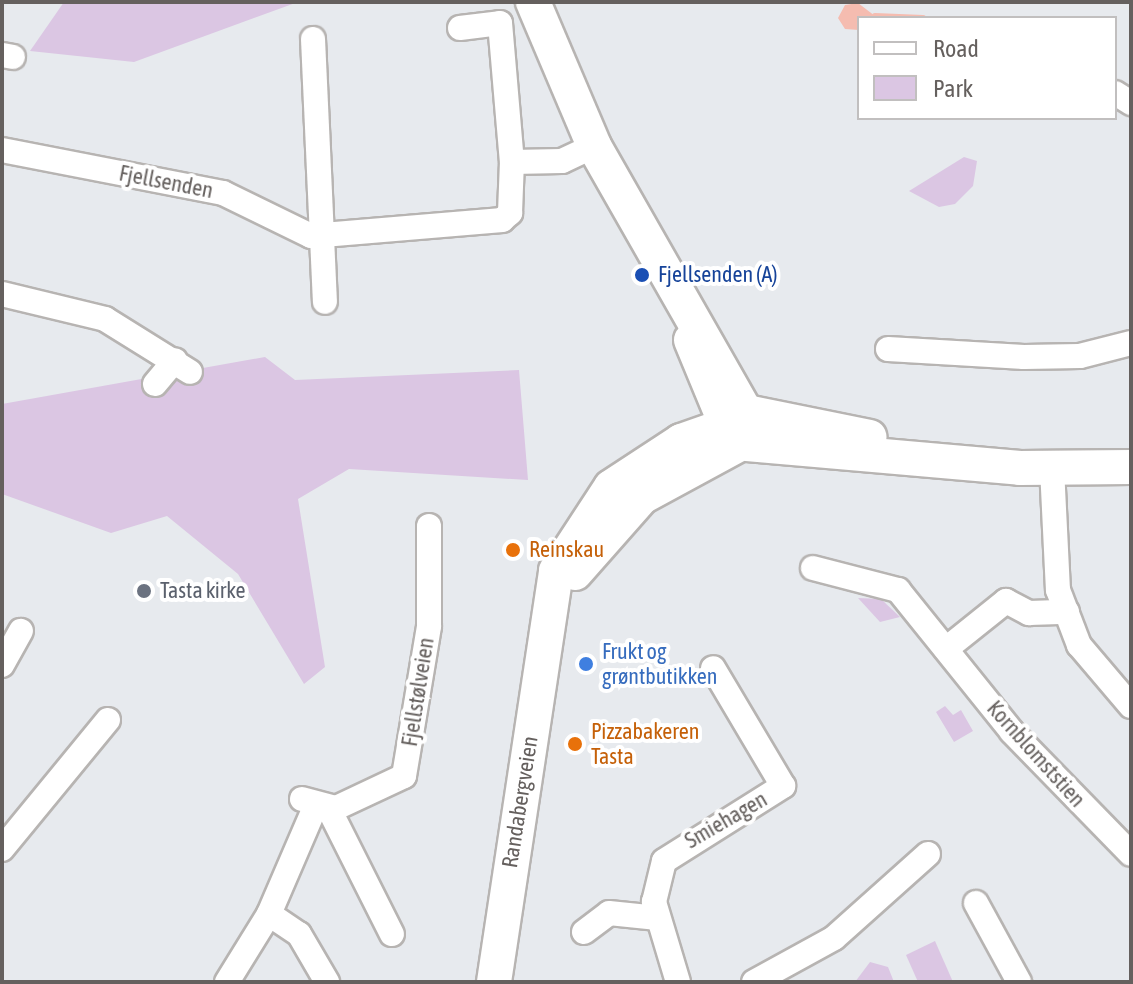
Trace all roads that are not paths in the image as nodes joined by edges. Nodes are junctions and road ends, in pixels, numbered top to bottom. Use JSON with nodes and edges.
{"nodes":[{"id":1,"x":516,"y":2,"type":"edge"},
{"id":2,"x":533,"y":2,"type":"edge"},
{"id":3,"x":460,"y":28,"type":"dead end"},
{"id":4,"x":313,"y":39,"type":"dead end"},
{"id":5,"x":572,"y":99,"type":"junction"},
{"id":6,"x":594,"y":146,"type":"junction"},
{"id":7,"x":2,"y":150,"type":"edge"},
{"id":8,"x":512,"y":162,"type":"junction"},
{"id":9,"x":322,"y":235,"type":"junction"},
{"id":10,"x":2,"y":294,"type":"edge"},
{"id":11,"x":325,"y":302,"type":"dead end"},
{"id":12,"x":1131,"y":343,"type":"edge"},
{"id":13,"x":888,"y":349,"type":"dead end"},
{"id":14,"x":155,"y":384,"type":"dead end"},
{"id":15,"x":739,"y":427,"type":"junction"},
{"id":16,"x":1131,"y":456,"type":"edge"},
{"id":17,"x":1131,"y":467,"type":"edge"},
{"id":18,"x":1052,"y":468,"type":"junction"},
{"id":19,"x":429,"y":526,"type":"dead end"},
{"id":20,"x":813,"y":568,"type":"dead end"},
{"id":21,"x":1067,"y":612,"type":"junction"},
{"id":22,"x":21,"y":631,"type":"dead end"},
{"id":23,"x":946,"y":649,"type":"junction"},
{"id":24,"x":2,"y":665,"type":"edge"},
{"id":25,"x":715,"y":683,"type":"dead end"},
{"id":26,"x":1131,"y":706,"type":"edge"},
{"id":27,"x":108,"y":720,"type":"dead end"},
{"id":28,"x":53,"y":786,"type":"junction"},
{"id":29,"x":80,"y":790,"type":"dead end"},
{"id":30,"x":316,"y":804,"type":"junction"},
{"id":31,"x":2,"y":849,"type":"edge"},
{"id":32,"x":928,"y":854,"type":"dead end"},
{"id":33,"x":1131,"y":854,"type":"edge"},
{"id":34,"x":976,"y":903,"type":"dead end"},
{"id":35,"x":269,"y":914,"type":"junction"},
{"id":36,"x":658,"y":918,"type":"junction"},
{"id":37,"x":584,"y":932,"type":"dead end"},
{"id":38,"x":392,"y":934,"type":"dead end"},
{"id":39,"x":227,"y":982,"type":"edge"},
{"id":40,"x":327,"y":982,"type":"edge"},
{"id":41,"x":494,"y":982,"type":"edge"},
{"id":42,"x":678,"y":982,"type":"edge"},
{"id":43,"x":754,"y":982,"type":"edge"},
{"id":44,"x":1019,"y":982,"type":"edge"}],
"edges":[{"from":1,"to":5,"type":"main road"},
{"from":2,"to":5,"type":"main road"},
{"from":3,"to":8,"type":"street"},
{"from":4,"to":9,"type":"street"},
{"from":5,"to":6,"type":"main road"},
{"from":6,"to":8,"type":"street"},
{"from":6,"to":15,"type":"main road"},
{"from":7,"to":9,"type":"street","name":"Fjellsenden"},
{"from":8,"to":9,"type":"street","name":"Fjellsenden"},
{"from":9,"to":11,"type":"street"},
{"from":10,"to":14,"type":"street"},
{"from":12,"to":13,"type":"street"},
{"from":15,"to":18,"type":"main road"},
{"from":15,"to":41,"type":"main road","name":"Randabergveien"},
{"from":16,"to":18,"type":"main road"},
{"from":17,"to":18,"type":"main road"},
{"from":18,"to":21,"type":"street"},
{"from":19,"to":30,"type":"street","name":"Fjellstølveien"},
{"from":20,"to":23,"type":"street","name":"Kornblomststien"},
{"from":21,"to":23,"type":"street"},
{"from":21,"to":26,"type":"street"},
{"from":22,"to":24,"type":"street"},
{"from":23,"to":33,"type":"street","name":"Kornblomststien"},
{"from":25,"to":36,"type":"street","name":"Smiehagen"},
{"from":27,"to":28,"type":"street"},
{"from":28,"to":29,"type":"street"},
{"from":28,"to":31,"type":"street"},
{"from":30,"to":35,"type":"street"},
{"from":30,"to":38,"type":"street"},
{"from":32,"to":43,"type":"street"},
{"from":34,"to":44,"type":"street"},
{"from":35,"to":39,"type":"street"},
{"from":35,"to":40,"type":"street"},
{"from":36,"to":37,"type":"street"},
{"from":36,"to":42,"type":"street","name":"Smiehagen"}]}
